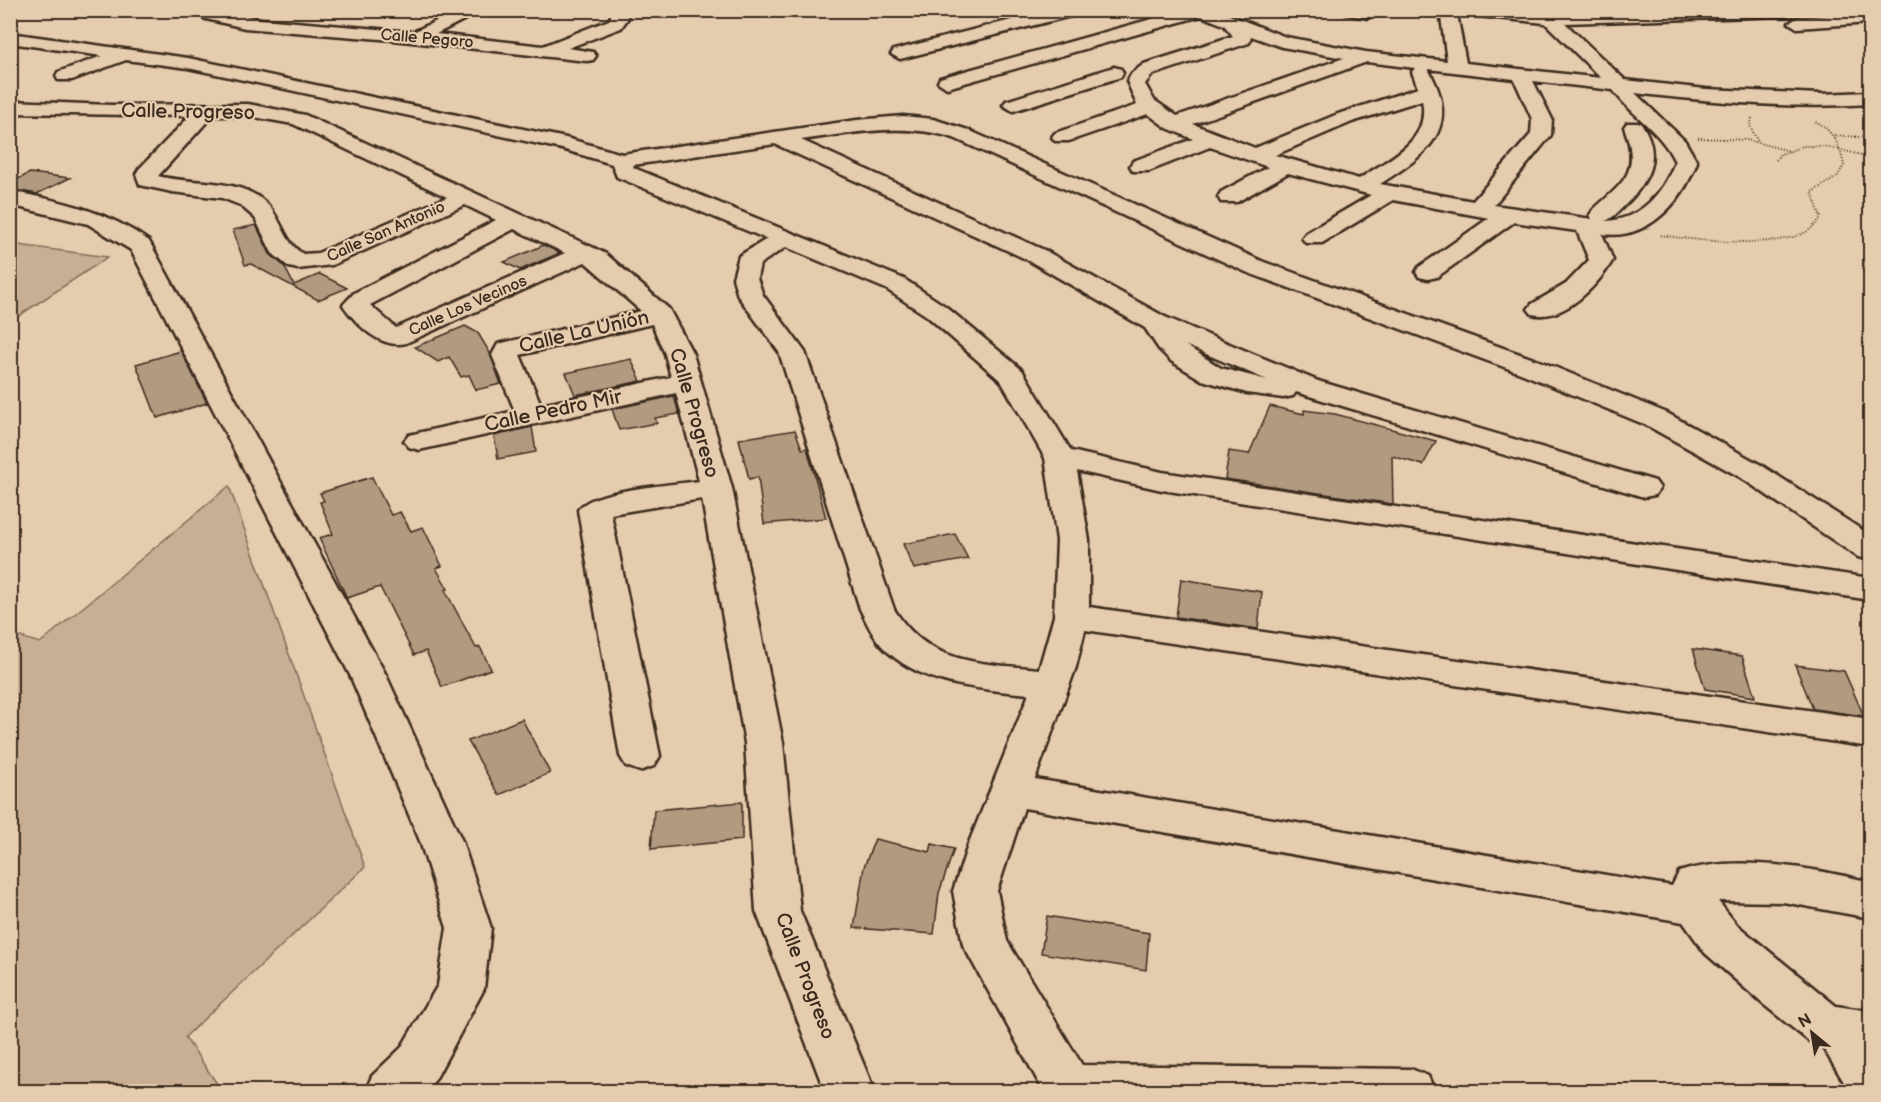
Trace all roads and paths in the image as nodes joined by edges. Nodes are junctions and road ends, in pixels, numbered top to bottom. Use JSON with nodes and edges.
{"nodes":[{"id":1,"x":197,"y":10,"type":"edge"},
{"id":2,"x":267,"y":10,"type":"edge"},
{"id":3,"x":475,"y":10,"type":"edge"},
{"id":4,"x":618,"y":10,"type":"edge"},
{"id":5,"x":1073,"y":10,"type":"edge"},
{"id":6,"x":1247,"y":10,"type":"edge"},
{"id":7,"x":1448,"y":10,"type":"edge"},
{"id":8,"x":1460,"y":10,"type":"edge"},
{"id":9,"x":1821,"y":10,"type":"edge"},
{"id":10,"x":1795,"y":11,"type":"edge"},
{"id":11,"x":1525,"y":13,"type":"edge"},
{"id":12,"x":1654,"y":13,"type":"edge"},
{"id":13,"x":1747,"y":14,"type":"junction"},
{"id":14,"x":355,"y":15,"type":"dead end"},
{"id":15,"x":1680,"y":15,"type":"junction"},
{"id":16,"x":1212,"y":16,"type":"edge"},
{"id":17,"x":1550,"y":18,"type":"junction"},
{"id":18,"x":1870,"y":18,"type":"edge"},
{"id":19,"x":248,"y":22,"type":"junction"},
{"id":20,"x":1768,"y":24,"type":"junction"},
{"id":21,"x":1697,"y":26,"type":"junction"},
{"id":22,"x":330,"y":29,"type":"junction"},
{"id":23,"x":1583,"y":29,"type":"dead end"},
{"id":24,"x":1290,"y":36,"type":"dead end"},
{"id":25,"x":416,"y":37,"type":"junction"},
{"id":26,"x":16,"y":41,"type":"edge"},
{"id":27,"x":1329,"y":48,"type":"junction"},
{"id":28,"x":546,"y":51,"type":"junction"},
{"id":29,"x":1055,"y":52,"type":"junction"},
{"id":30,"x":1362,"y":53,"type":"junction"},
{"id":31,"x":124,"y":54,"type":"junction"},
{"id":32,"x":900,"y":54,"type":"dead end"},
{"id":33,"x":1587,"y":54,"type":"junction"},
{"id":34,"x":587,"y":56,"type":"dead end"},
{"id":35,"x":1418,"y":62,"type":"junction"},
{"id":36,"x":1457,"y":66,"type":"junction"},
{"id":37,"x":1114,"y":73,"type":"junction"},
{"id":38,"x":1520,"y":74,"type":"junction"},
{"id":39,"x":64,"y":76,"type":"dead end"},
{"id":40,"x":1138,"y":77,"type":"junction"},
{"id":41,"x":1558,"y":78,"type":"junction"},
{"id":42,"x":1626,"y":81,"type":"junction"},
{"id":43,"x":947,"y":82,"type":"dead end"},
{"id":44,"x":1870,"y":87,"type":"edge"},
{"id":45,"x":1429,"y":91,"type":"junction"},
{"id":46,"x":1813,"y":95,"type":"junction"},
{"id":47,"x":1870,"y":98,"type":"edge"},
{"id":48,"x":1013,"y":105,"type":"dead end"},
{"id":49,"x":10,"y":107,"type":"edge"},
{"id":50,"x":1150,"y":107,"type":"junction"},
{"id":51,"x":207,"y":110,"type":"junction"},
{"id":52,"x":1813,"y":120,"type":"dead end"},
{"id":53,"x":1174,"y":124,"type":"junction"},
{"id":54,"x":1634,"y":127,"type":"dead end"},
{"id":55,"x":1833,"y":135,"type":"junction"},
{"id":56,"x":1062,"y":137,"type":"dead end"},
{"id":57,"x":1671,"y":137,"type":"junction"},
{"id":58,"x":779,"y":138,"type":"junction"},
{"id":59,"x":1870,"y":138,"type":"edge"},
{"id":60,"x":1209,"y":140,"type":"junction"},
{"id":61,"x":1774,"y":148,"type":"junction"},
{"id":62,"x":1841,"y":148,"type":"junction"},
{"id":63,"x":1790,"y":151,"type":"junction"},
{"id":64,"x":1780,"y":154,"type":"junction"},
{"id":65,"x":1256,"y":156,"type":"junction"},
{"id":66,"x":1870,"y":157,"type":"edge"},
{"id":67,"x":621,"y":160,"type":"junction"},
{"id":68,"x":1776,"y":160,"type":"dead end"},
{"id":69,"x":1286,"y":165,"type":"junction"},
{"id":70,"x":1141,"y":166,"type":"dead end"},
{"id":71,"x":1642,"y":173,"type":"junction"},
{"id":72,"x":1681,"y":180,"type":"junction"},
{"id":73,"x":1362,"y":186,"type":"junction"},
{"id":74,"x":1389,"y":193,"type":"junction"},
{"id":75,"x":465,"y":197,"type":"junction"},
{"id":76,"x":1229,"y":197,"type":"dead end"},
{"id":77,"x":10,"y":198,"type":"edge"},
{"id":78,"x":1479,"y":208,"type":"junction"},
{"id":79,"x":1511,"y":213,"type":"junction"},
{"id":80,"x":514,"y":220,"type":"junction"},
{"id":81,"x":1594,"y":220,"type":"junction"},
{"id":82,"x":1637,"y":224,"type":"junction"},
{"id":83,"x":785,"y":238,"type":"junction"},
{"id":84,"x":1314,"y":238,"type":"dead end"},
{"id":85,"x":586,"y":253,"type":"junction"},
{"id":86,"x":1428,"y":272,"type":"dead end"},
{"id":87,"x":1541,"y":309,"type":"dead end"},
{"id":88,"x":660,"y":314,"type":"junction"},
{"id":89,"x":687,"y":382,"type":"junction"},
{"id":90,"x":531,"y":416,"type":"junction"},
{"id":91,"x":419,"y":441,"type":"dead end"},
{"id":92,"x":1060,"y":458,"type":"junction"},
{"id":93,"x":716,"y":488,"type":"junction"},
{"id":94,"x":1644,"y":488,"type":"dead end"},
{"id":95,"x":1870,"y":550,"type":"edge"},
{"id":96,"x":1870,"y":589,"type":"edge"},
{"id":97,"x":1071,"y":616,"type":"junction"},
{"id":98,"x":1052,"y":683,"type":"junction"},
{"id":99,"x":1870,"y":733,"type":"edge"},
{"id":100,"x":640,"y":756,"type":"dead end"},
{"id":101,"x":1011,"y":790,"type":"junction"},
{"id":102,"x":1870,"y":900,"type":"edge"},
{"id":103,"x":1695,"y":904,"type":"junction"},
{"id":104,"x":1854,"y":1030,"type":"edge"},
{"id":105,"x":1870,"y":1080,"type":"edge"},
{"id":106,"x":1071,"y":1090,"type":"edge"},
{"id":107,"x":389,"y":1092,"type":"edge"},
{"id":108,"x":850,"y":1092,"type":"edge"},
{"id":109,"x":1412,"y":1092,"type":"edge"}],
"edges":[{"from":1,"to":19,"type":"street","name":"Calle Pegoro"},
{"from":2,"to":19,"type":"street"},
{"from":3,"to":25,"type":"street"},
{"from":4,"to":28,"type":"street"},
{"from":5,"to":32,"type":"street"},
{"from":6,"to":16,"type":"street"},
{"from":7,"to":36,"type":"street"},
{"from":8,"to":11,"type":"street"},
{"from":9,"to":10,"type":"street"},
{"from":10,"to":13,"type":"street"},
{"from":11,"to":17,"type":"street"},
{"from":12,"to":15,"type":"street"},
{"from":12,"to":17,"type":"street"},
{"from":13,"to":15,"type":"street"},
{"from":13,"to":20,"type":"street"},
{"from":14,"to":22,"type":"street"},
{"from":15,"to":21,"type":"street"},
{"from":16,"to":27,"type":"street"},
{"from":16,"to":29,"type":"street"},
{"from":16,"to":40,"type":"street"},
{"from":17,"to":33,"type":"street"},
{"from":18,"to":20,"type":"street"},
{"from":19,"to":22,"type":"street","name":"Calle Pegoro"},
{"from":20,"to":21,"type":"street"},
{"from":21,"to":23,"type":"street"},
{"from":22,"to":25,"type":"street","name":"Calle Pegoro"},
{"from":24,"to":27,"type":"street"},
{"from":25,"to":28,"type":"street","name":"Calle Pegoro"},
{"from":26,"to":31,"type":"street"},
{"from":27,"to":30,"type":"street"},
{"from":28,"to":34,"type":"street","name":"Calle Pegoro"},
{"from":29,"to":37,"type":"street"},
{"from":29,"to":43,"type":"street"},
{"from":30,"to":35,"type":"street"},
{"from":30,"to":53,"type":"street"},
{"from":31,"to":39,"type":"street"},
{"from":31,"to":67,"type":"street"},
{"from":33,"to":41,"type":"street"},
{"from":33,"to":42,"type":"street"},
{"from":35,"to":36,"type":"street"},
{"from":35,"to":45,"type":"street"},
{"from":36,"to":38,"type":"street"},
{"from":37,"to":40,"type":"street"},
{"from":37,"to":48,"type":"street"},
{"from":38,"to":41,"type":"street"},
{"from":38,"to":78,"type":"street"},
{"from":40,"to":50,"type":"street"},
{"from":41,"to":42,"type":"street"},
{"from":42,"to":46,"type":"street"},
{"from":42,"to":57,"type":"street"},
{"from":44,"to":46,"type":"street"},
{"from":45,"to":65,"type":"street"},
{"from":45,"to":73,"type":"street"},
{"from":46,"to":47,"type":"street"},
{"from":49,"to":51,"type":"street","name":"Calle Progreso"},
{"from":50,"to":53,"type":"street"},
{"from":50,"to":56,"type":"street"},
{"from":51,"to":75,"type":"street","name":"Calle Progreso"},
{"from":51,"to":75,"type":"street","name":"Calle San Antonio"},
{"from":52,"to":55,"type":"path"},
{"from":53,"to":60,"type":"street"},
{"from":54,"to":71,"type":"street"},
{"from":55,"to":59,"type":"path"},
{"from":55,"to":62,"type":"path"},
{"from":57,"to":61,"type":"path"},
{"from":57,"to":72,"type":"street"},
{"from":58,"to":67,"type":"street"},
{"from":58,"to":94,"type":"street"},
{"from":58,"to":95,"type":"street"},
{"from":60,"to":65,"type":"street"},
{"from":60,"to":70,"type":"street"},
{"from":61,"to":63,"type":"path"},
{"from":61,"to":64,"type":"path"},
{"from":62,"to":63,"type":"path"},
{"from":62,"to":66,"type":"path"},
{"from":62,"to":82,"type":"path"},
{"from":63,"to":64,"type":"path"},
{"from":64,"to":68,"type":"path"},
{"from":65,"to":69,"type":"street"},
{"from":67,"to":83,"type":"street"},
{"from":69,"to":73,"type":"street"},
{"from":69,"to":76,"type":"street"},
{"from":71,"to":72,"type":"street"},
{"from":71,"to":81,"type":"street"},
{"from":72,"to":82,"type":"street"},
{"from":73,"to":74,"type":"street"},
{"from":74,"to":78,"type":"street"},
{"from":74,"to":84,"type":"street"},
{"from":75,"to":80,"type":"street","name":"Calle Progreso"},
{"from":77,"to":107,"type":"street"},
{"from":78,"to":79,"type":"street"},
{"from":79,"to":81,"type":"street"},
{"from":79,"to":86,"type":"street"},
{"from":80,"to":85,"type":"street","name":"Calle Progreso"},
{"from":80,"to":85,"type":"street","name":"Calle Los Vecinos"},
{"from":81,"to":82,"type":"street"},
{"from":81,"to":87,"type":"street"},
{"from":83,"to":92,"type":"street"},
{"from":83,"to":98,"type":"street"},
{"from":85,"to":88,"type":"street","name":"Calle Progreso"},
{"from":88,"to":89,"type":"street","name":"Calle Progreso"},
{"from":88,"to":90,"type":"street","name":"Calle La Unión"},
{"from":89,"to":90,"type":"street","name":"Calle Pedro Mir"},
{"from":89,"to":93,"type":"street","name":"Calle Progreso"},
{"from":90,"to":91,"type":"street","name":"Calle Pedro Mir"},
{"from":92,"to":96,"type":"street"},
{"from":92,"to":97,"type":"street"},
{"from":93,"to":100,"type":"street"},
{"from":93,"to":108,"type":"street","name":"Calle Progreso"},
{"from":97,"to":98,"type":"street"},
{"from":97,"to":99,"type":"street"},
{"from":98,"to":101,"type":"street"},
{"from":101,"to":103,"type":"street"},
{"from":101,"to":106,"type":"street"},
{"from":102,"to":103,"type":"street"},
{"from":103,"to":104,"type":"street"},
{"from":104,"to":105,"type":"street"},
{"from":106,"to":109,"type":"street"}]}
